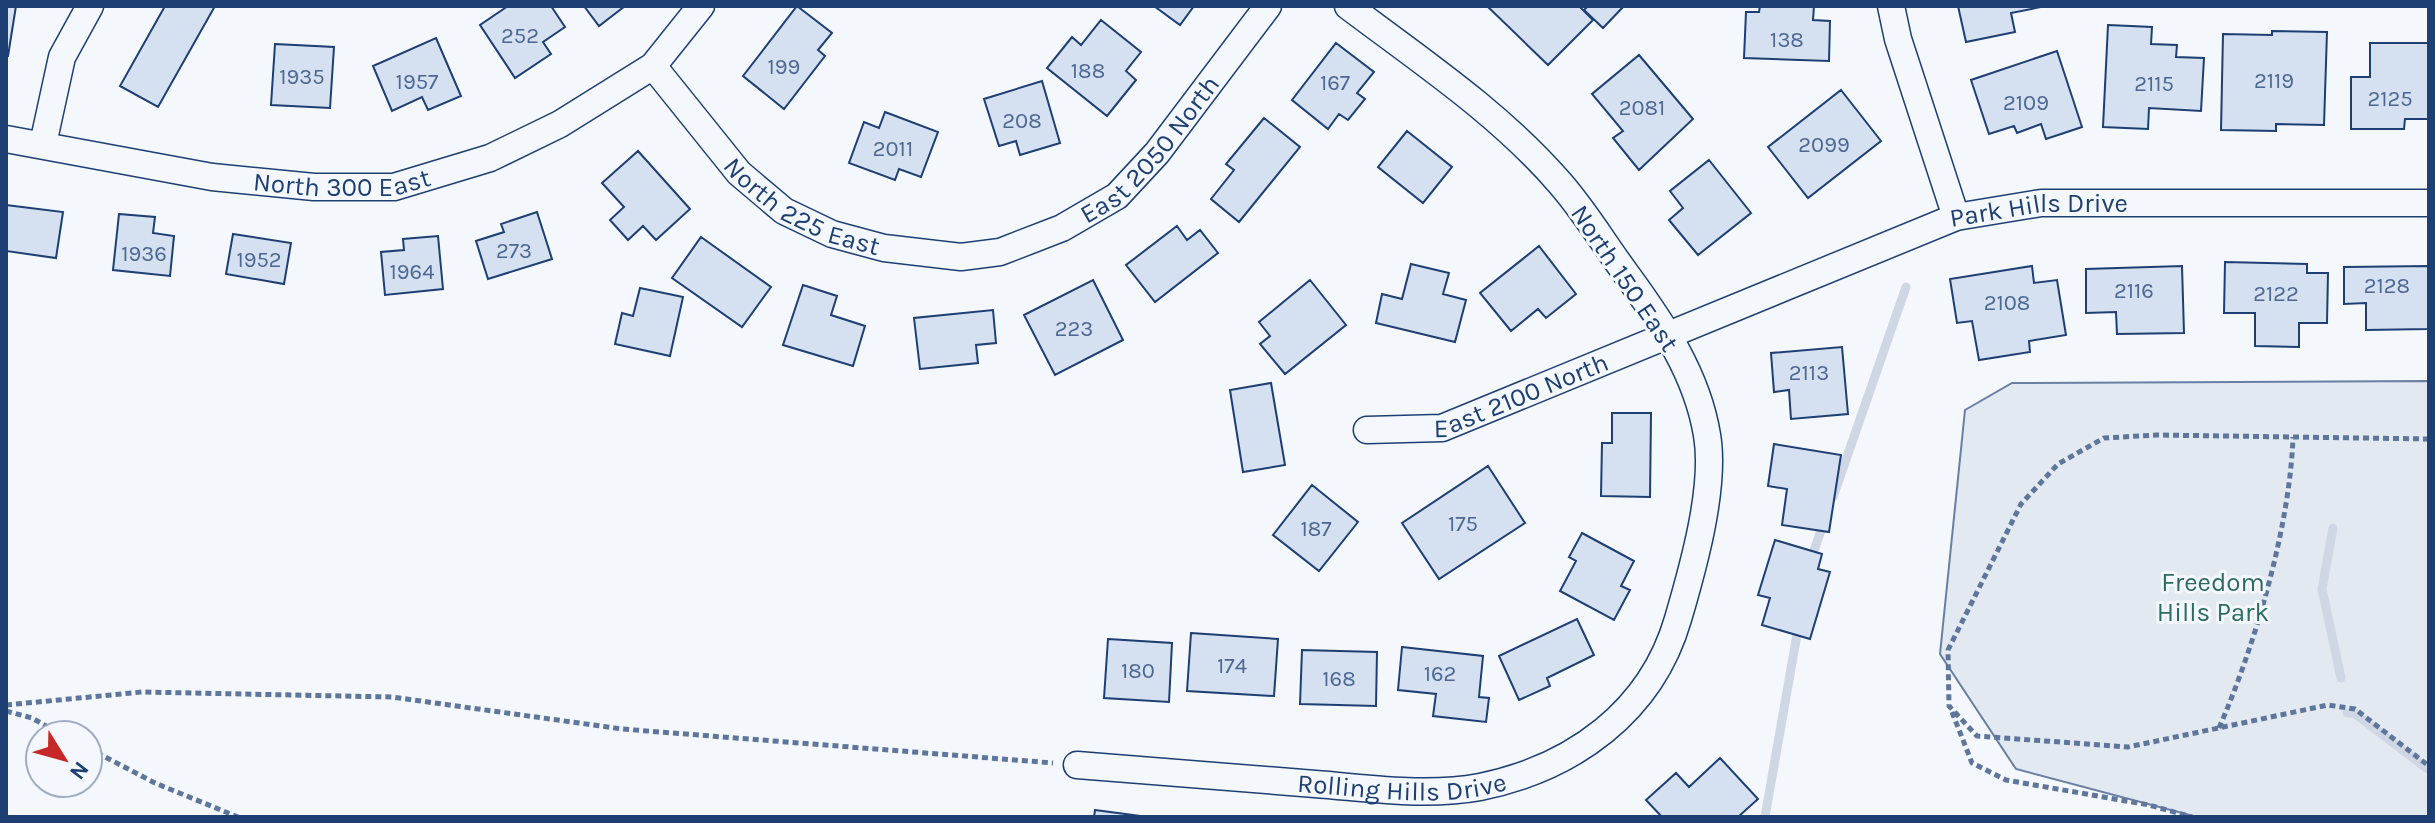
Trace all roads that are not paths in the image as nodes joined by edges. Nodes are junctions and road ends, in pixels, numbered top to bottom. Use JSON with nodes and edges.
{"nodes":[{"id":1,"x":90,"y":6,"type":"edge"},
{"id":2,"x":701,"y":6,"type":"edge"},
{"id":3,"x":1268,"y":6,"type":"edge"},
{"id":4,"x":1348,"y":6,"type":"edge"},
{"id":5,"x":1891,"y":6,"type":"edge"},
{"id":6,"x":653,"y":66,"type":"junction"},
{"id":7,"x":6,"y":139,"type":"edge"},
{"id":8,"x":43,"y":144,"type":"junction"},
{"id":9,"x":2429,"y":203,"type":"edge"},
{"id":10,"x":1956,"y":217,"type":"junction"},
{"id":11,"x":1000,"y":252,"type":"joint"},
{"id":12,"x":1670,"y":334,"type":"junction"},
{"id":13,"x":1367,"y":430,"type":"dead end"},
{"id":14,"x":1671,"y":644,"type":"joint"},
{"id":15,"x":1077,"y":765,"type":"road end"}],
"edges":[{"from":1,"to":8,"type":"street"},
{"from":2,"to":6,"type":"street","name":"North 300 East"},
{"from":3,"to":11,"type":"street","name":"East 2050 North"},
{"from":4,"to":12,"type":"street","name":"North 150 East"},
{"from":5,"to":10,"type":"street"},
{"from":6,"to":8,"type":"street","name":"North 300 East"},
{"from":6,"to":11,"type":"street","name":"North 225 East"},
{"from":7,"to":8,"type":"street","name":"North 300 East"},
{"from":9,"to":10,"type":"street","name":"Park Hills Drive"},
{"from":10,"to":12,"type":"street","name":"Park Hills Drive"},
{"from":12,"to":13,"type":"street","name":"East 2100 North"},
{"from":12,"to":14,"type":"street","name":"North 150 East"},
{"from":14,"to":15,"type":"street","name":"Rolling Hills Drive"}]}
